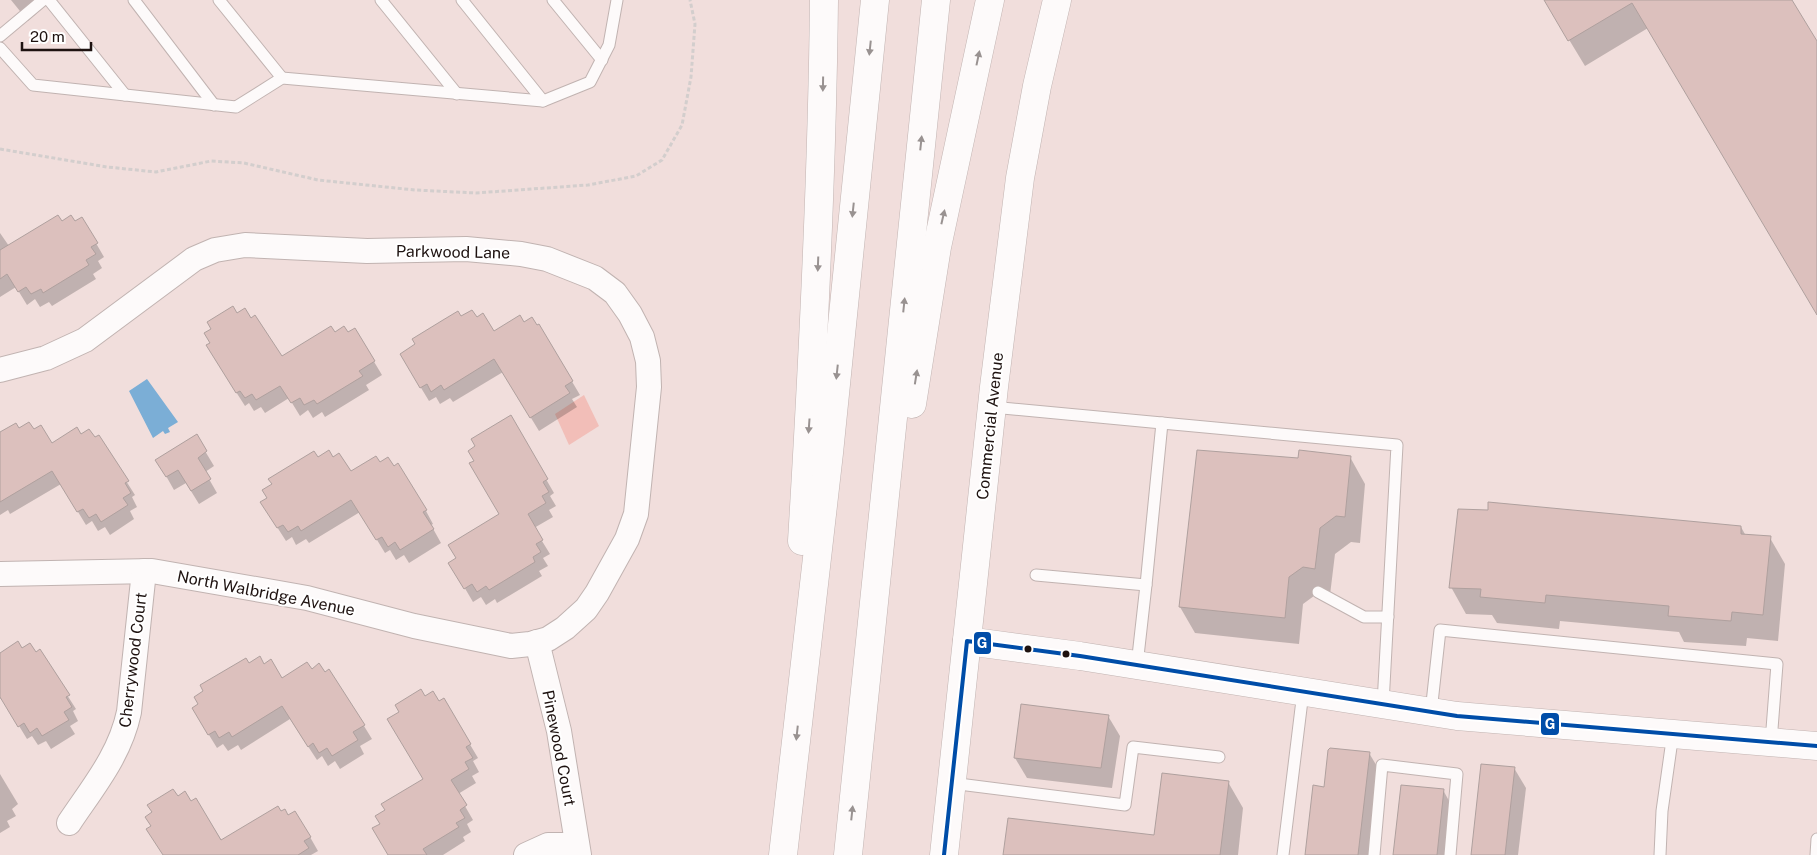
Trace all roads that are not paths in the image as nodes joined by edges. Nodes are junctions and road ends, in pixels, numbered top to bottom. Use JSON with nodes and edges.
{"nodes":[{"id":1,"x":43,"y":0,"type":"edge"},
{"id":2,"x":49,"y":0,"type":"edge"},
{"id":3,"x":134,"y":0,"type":"edge"},
{"id":4,"x":219,"y":0,"type":"edge"},
{"id":5,"x":380,"y":0,"type":"edge"},
{"id":6,"x":462,"y":0,"type":"edge"},
{"id":7,"x":553,"y":0,"type":"edge"},
{"id":8,"x":617,"y":0,"type":"edge"},
{"id":9,"x":824,"y":0,"type":"edge"},
{"id":10,"x":875,"y":0,"type":"edge"},
{"id":11,"x":936,"y":0,"type":"edge"},
{"id":12,"x":990,"y":0,"type":"edge"},
{"id":13,"x":1057,"y":0,"type":"edge"},
{"id":14,"x":0,"y":36,"type":"edge"},
{"id":15,"x":0,"y":48,"type":"edge"},
{"id":16,"x":602,"y":60,"type":"junction"},
{"id":17,"x":282,"y":78,"type":"junction"},
{"id":18,"x":457,"y":94,"type":"junction"},
{"id":19,"x":125,"y":95,"type":"junction"},
{"id":20,"x":543,"y":101,"type":"junction"},
{"id":21,"x":214,"y":105,"type":"junction"},
{"id":22,"x":0,"y":370,"type":"edge"},
{"id":23,"x":992,"y":407,"type":"junction"},
{"id":24,"x":1162,"y":423,"type":"junction"},
{"id":25,"x":144,"y":571,"type":"junction"},
{"id":26,"x":0,"y":574,"type":"edge"},
{"id":27,"x":1036,"y":575,"type":"dead end"},
{"id":28,"x":1146,"y":585,"type":"junction"},
{"id":29,"x":1318,"y":592,"type":"dead end"},
{"id":30,"x":580,"y":614,"type":"joint"},
{"id":31,"x":1388,"y":617,"type":"junction"},
{"id":32,"x":967,"y":641,"type":"junction"},
{"id":33,"x":536,"y":642,"type":"junction"},
{"id":34,"x":1137,"y":665,"type":"junction"},
{"id":35,"x":803,"y":685,"type":"junction"},
{"id":36,"x":1303,"y":692,"type":"junction"},
{"id":37,"x":1383,"y":705,"type":"junction"},
{"id":38,"x":1431,"y":712,"type":"junction"},
{"id":39,"x":1673,"y":734,"type":"junction"},
{"id":40,"x":1771,"y":742,"type":"junction"},
{"id":41,"x":1817,"y":746,"type":"edge"},
{"id":42,"x":1219,"y":757,"type":"dead end"},
{"id":43,"x":856,"y":771,"type":"junction"},
{"id":44,"x":952,"y":783,"type":"junction"},
{"id":45,"x":69,"y":822,"type":"dead end"},
{"id":46,"x":1817,"y":839,"type":"edge"},
{"id":47,"x":578,"y":850,"type":"edge"},
{"id":48,"x":526,"y":855,"type":"edge"},
{"id":49,"x":783,"y":855,"type":"edge"},
{"id":50,"x":848,"y":855,"type":"edge"},
{"id":51,"x":944,"y":855,"type":"edge"},
{"id":52,"x":1283,"y":855,"type":"edge"},
{"id":53,"x":1374,"y":855,"type":"edge"},
{"id":54,"x":1450,"y":855,"type":"edge"},
{"id":55,"x":1660,"y":855,"type":"edge"},
{"id":56,"x":1816,"y":855,"type":"edge"}],
"edges":[{"from":1,"to":14,"type":"lane"},
{"from":2,"to":19,"type":"lane"},
{"from":3,"to":21,"type":"lane"},
{"from":4,"to":17,"type":"lane"},
{"from":5,"to":18,"type":"lane"},
{"from":6,"to":20,"type":"lane"},
{"from":7,"to":16,"type":"lane"},
{"from":8,"to":16,"type":"lane"},
{"from":9,"to":35,"type":"main road","one_way":true},
{"from":10,"to":35,"type":"main road","one_way":true},
{"from":43,"to":11,"type":"main road","one_way":true},
{"from":43,"to":12,"type":"main road","one_way":true},
{"from":13,"to":23,"type":"main road","name":"Commercial Avenue"},
{"from":15,"to":19,"type":"lane"},
{"from":16,"to":20,"type":"lane"},
{"from":17,"to":18,"type":"lane"},
{"from":17,"to":21,"type":"lane"},
{"from":18,"to":20,"type":"lane"},
{"from":19,"to":21,"type":"lane"},
{"from":22,"to":30,"type":"street","name":"Parkwood Lane"},
{"from":23,"to":24,"type":"lane"},
{"from":23,"to":32,"type":"main road","name":"Commercial Avenue"},
{"from":24,"to":28,"type":"lane"},
{"from":24,"to":31,"type":"lane"},
{"from":25,"to":26,"type":"street","name":"North Walbridge Avenue"},
{"from":25,"to":33,"type":"street","name":"North Walbridge Avenue"},
{"from":25,"to":45,"type":"street","name":"Cherrywood Court"},
{"from":27,"to":28,"type":"lane"},
{"from":28,"to":34,"type":"lane"},
{"from":29,"to":31,"type":"lane"},
{"from":30,"to":33,"type":"street","name":"North Walbridge Avenue"},
{"from":31,"to":37,"type":"lane"},
{"from":32,"to":34,"type":"main road"},
{"from":32,"to":44,"type":"main road","name":"Commercial Avenue"},
{"from":33,"to":47,"type":"street","name":"Pinewood Court"},
{"from":34,"to":36,"type":"main road"},
{"from":35,"to":49,"type":"main road","one_way":true},
{"from":36,"to":37,"type":"main road"},
{"from":36,"to":52,"type":"lane"},
{"from":37,"to":38,"type":"main road"},
{"from":38,"to":39,"type":"main road"},
{"from":38,"to":40,"type":"lane"},
{"from":39,"to":40,"type":"main road"},
{"from":39,"to":55,"type":"lane"},
{"from":40,"to":41,"type":"main road"},
{"from":42,"to":44,"type":"lane"},
{"from":50,"to":43,"type":"main road","one_way":true},
{"from":44,"to":51,"type":"main road","name":"Commercial Avenue"},
{"from":46,"to":56,"type":"lane"},
{"from":47,"to":48,"type":"street"},
{"from":53,"to":54,"type":"lane"}]}
